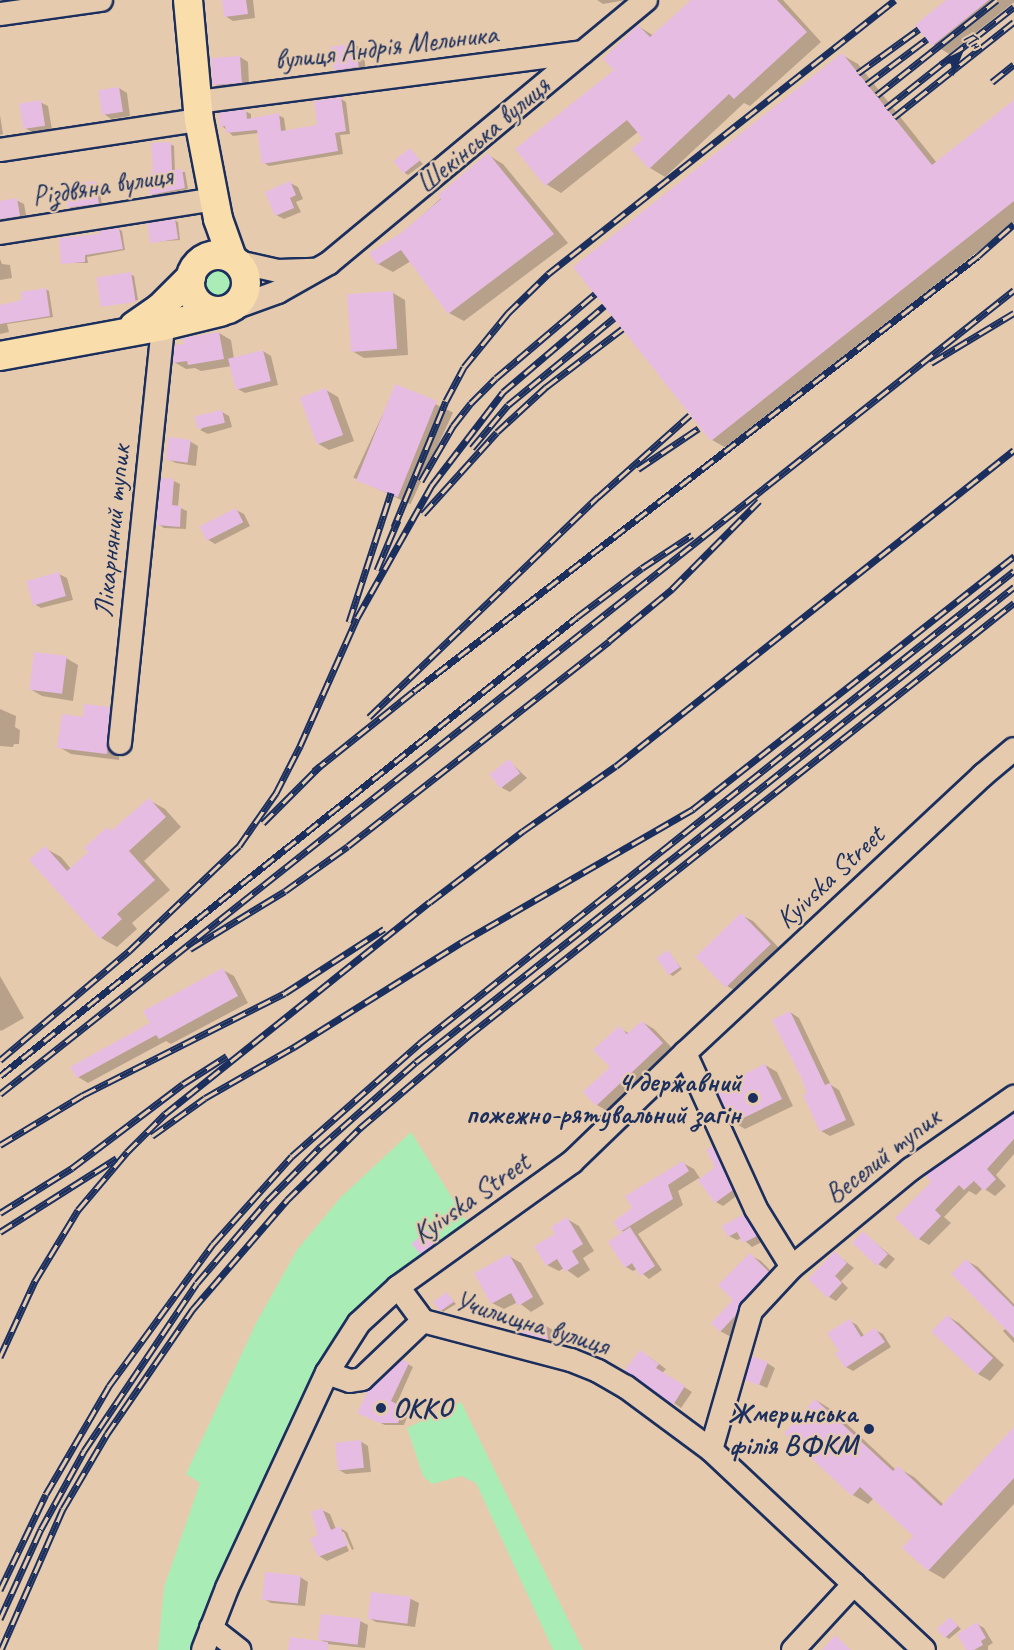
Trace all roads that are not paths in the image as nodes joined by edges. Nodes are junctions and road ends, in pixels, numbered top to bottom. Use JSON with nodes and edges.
{"nodes":[{"id":1,"x":100,"y":0,"type":"edge"},
{"id":2,"x":646,"y":0,"type":"edge"},
{"id":3,"x":191,"y":9,"type":"edge"},
{"id":4,"x":0,"y":14,"type":"edge"},
{"id":5,"x":582,"y":52,"type":"junction"},
{"id":6,"x":198,"y":111,"type":"junction"},
{"id":7,"x":0,"y":150,"type":"edge"},
{"id":8,"x":214,"y":199,"type":"junction"},
{"id":9,"x":0,"y":233,"type":"edge"},
{"id":10,"x":235,"y":260,"type":"junction"},
{"id":11,"x":319,"y":269,"type":"junction"},
{"id":12,"x":194,"y":270,"type":"junction"},
{"id":13,"x":227,"y":310,"type":"junction"},
{"id":14,"x":163,"y":326,"type":"junction"},
{"id":15,"x":124,"y":332,"type":"junction"},
{"id":16,"x":0,"y":356,"type":"edge"},
{"id":17,"x":120,"y":743,"type":"dead end"},
{"id":18,"x":1014,"y":749,"type":"edge"},
{"id":19,"x":685,"y":1053,"type":"junction"},
{"id":20,"x":1014,"y":1097,"type":"edge"},
{"id":21,"x":792,"y":1267,"type":"junction"},
{"id":22,"x":398,"y":1287,"type":"junction"},
{"id":23,"x":423,"y":1321,"type":"junction"},
{"id":24,"x":327,"y":1373,"type":"junction"},
{"id":25,"x":711,"y":1450,"type":"junction"},
{"id":26,"x":854,"y":1584,"type":"junction"},
{"id":27,"x":211,"y":1628,"type":"junction"},
{"id":28,"x":203,"y":1650,"type":"edge"},
{"id":29,"x":239,"y":1650,"type":"edge"},
{"id":30,"x":793,"y":1650,"type":"edge"},
{"id":31,"x":924,"y":1650,"type":"edge"}],
"edges":[{"from":1,"to":4,"type":"street"},
{"from":2,"to":5,"type":"street","name":"Шекінська вулиця"},
{"from":3,"to":6,"type":"main road"},
{"from":5,"to":6,"type":"street","name":"вулиця Андрія Мельника"},
{"from":5,"to":11,"type":"street","name":"Шекінська вулиця"},
{"from":6,"to":7,"type":"street","name":"вулиця Андрія Мельника"},
{"from":6,"to":8,"type":"main road"},
{"from":8,"to":9,"type":"street","name":"Різдвяна вулиця"},
{"from":8,"to":10,"type":"main road"},
{"from":8,"to":12,"type":"main road"},
{"from":10,"to":11,"type":"street"},
{"from":10,"to":12,"type":"main road"},
{"from":10,"to":13,"type":"main road"},
{"from":11,"to":13,"type":"street","name":"Шекінська вулиця"},
{"from":12,"to":13,"type":"main road"},
{"from":12,"to":15,"type":"main road","name":"Шекінська вулиця"},
{"from":13,"to":14,"type":"main road","name":"Шекінська вулиця"},
{"from":14,"to":15,"type":"main road","name":"Шекінська вулиця"},
{"from":14,"to":17,"type":"street","name":"Лікарняний тупик"},
{"from":15,"to":16,"type":"main road","name":"Шекінська вулиця"},
{"from":18,"to":19,"type":"street","name":"Kyivska Street"},
{"from":19,"to":21,"type":"street"},
{"from":19,"to":22,"type":"street","name":"Kyivska Street"},
{"from":20,"to":21,"type":"street","name":"Веселий тупик"},
{"from":21,"to":25,"type":"street","name":"Веселий тупик"},
{"from":22,"to":23,"type":"street","name":"Училищна вулиця"},
{"from":22,"to":24,"type":"street","name":"Kyivska Street"},
{"from":23,"to":24,"type":"street"},
{"from":23,"to":25,"type":"street","name":"Училищна вулиця"},
{"from":24,"to":27,"type":"street","name":"Kyivska Street"},
{"from":25,"to":26,"type":"street","name":"Училищна вулиця"},
{"from":26,"to":30,"type":"street"},
{"from":26,"to":31,"type":"street","name":"Училищна вулиця"},
{"from":27,"to":28,"type":"street","name":"Kyivska Street"},
{"from":27,"to":29,"type":"street"}]}
